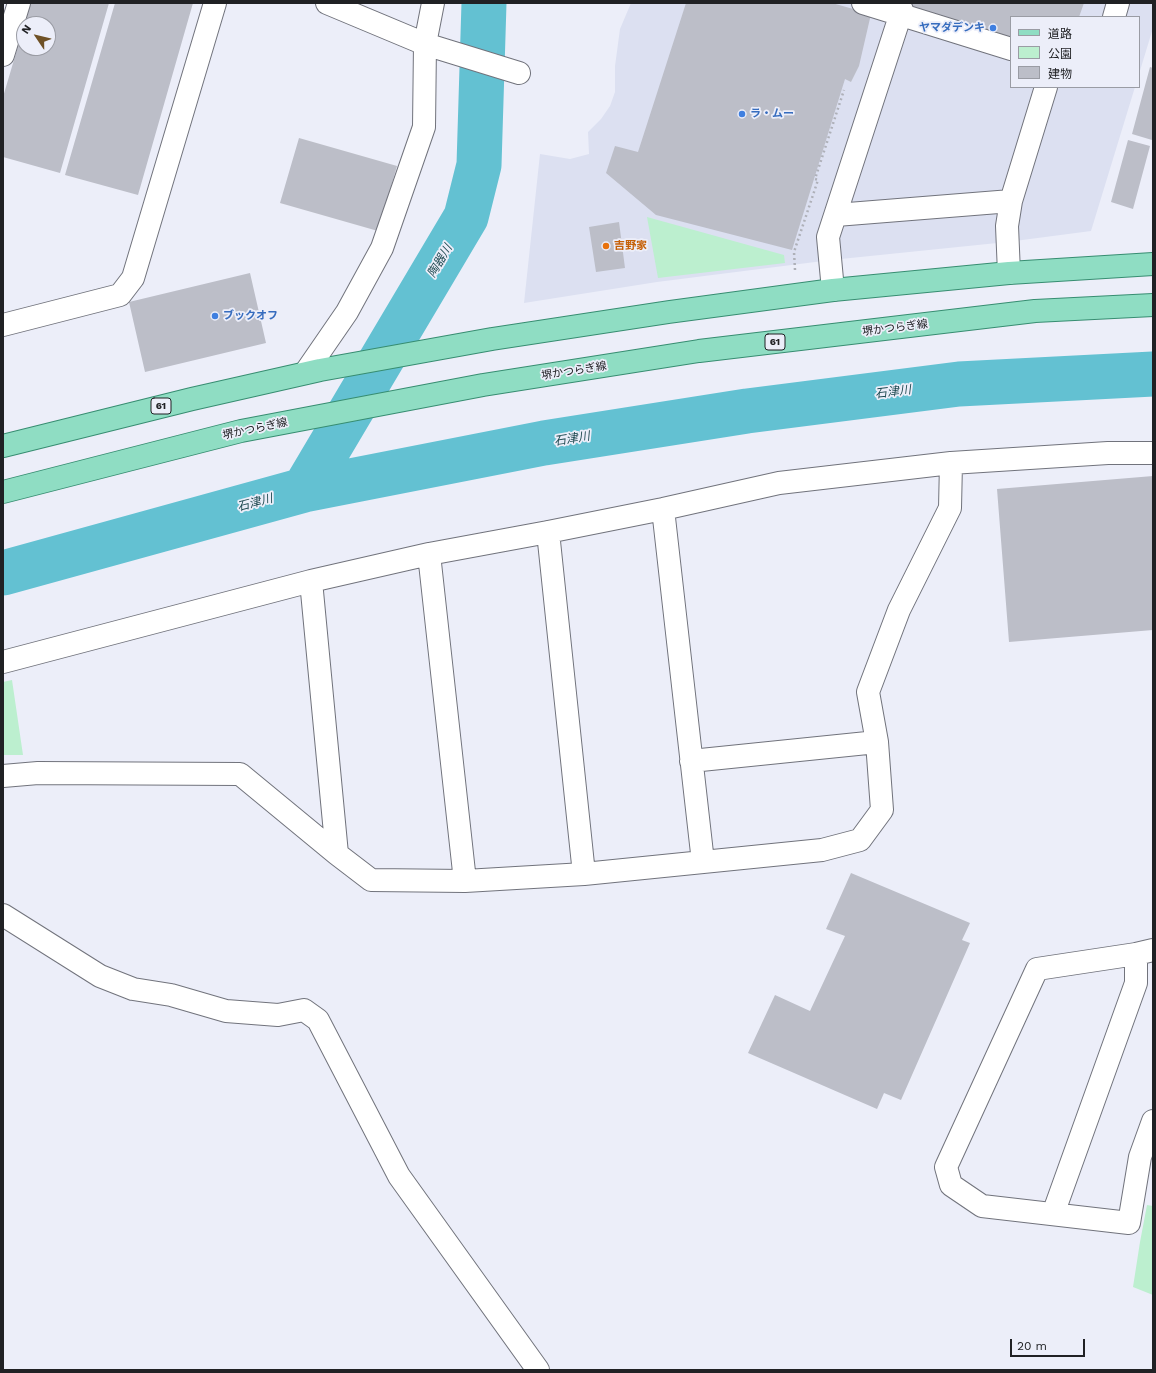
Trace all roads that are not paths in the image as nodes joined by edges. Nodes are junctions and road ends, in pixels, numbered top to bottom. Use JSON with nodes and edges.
{"nodes":[{"id":1,"x":18,"y":3,"type":"edge"},
{"id":2,"x":215,"y":3,"type":"edge"},
{"id":3,"x":327,"y":3,"type":"edge"},
{"id":4,"x":433,"y":3,"type":"edge"},
{"id":5,"x":863,"y":3,"type":"edge"},
{"id":6,"x":1118,"y":3,"type":"edge"},
{"id":7,"x":901,"y":12,"type":"junction"},
{"id":8,"x":1114,"y":16,"type":"edge"},
{"id":9,"x":433,"y":47,"type":"junction"},
{"id":10,"x":1010,"y":49,"type":"edge"},
{"id":11,"x":3,"y":55,"type":"edge"},
{"id":12,"x":519,"y":73,"type":"dead end"},
{"id":13,"x":1046,"y":88,"type":"edge"},
{"id":14,"x":1011,"y":201,"type":"junction"},
{"id":15,"x":836,"y":215,"type":"junction"},
{"id":16,"x":1153,"y":264,"type":"edge"},
{"id":17,"x":1009,"y":273,"type":"junction"},
{"id":18,"x":833,"y":290,"type":"junction"},
{"id":19,"x":1153,"y":305,"type":"edge"},
{"id":20,"x":3,"y":325,"type":"edge"},
{"id":21,"x":313,"y":371,"type":"junction"},
{"id":22,"x":3,"y":446,"type":"edge"},
{"id":23,"x":1153,"y":453,"type":"edge"},
{"id":24,"x":951,"y":463,"type":"junction"},
{"id":25,"x":3,"y":492,"type":"edge"},
{"id":26,"x":663,"y":509,"type":"junction"},
{"id":27,"x":548,"y":532,"type":"junction"},
{"id":28,"x":429,"y":554,"type":"junction"},
{"id":29,"x":311,"y":581,"type":"junction"},
{"id":30,"x":3,"y":662,"type":"edge"},
{"id":31,"x":877,"y":742,"type":"junction"},
{"id":32,"x":691,"y":761,"type":"junction"},
{"id":33,"x":3,"y":776,"type":"edge"},
{"id":34,"x":337,"y":854,"type":"junction"},
{"id":35,"x":703,"y":862,"type":"junction"},
{"id":36,"x":584,"y":874,"type":"junction"},
{"id":37,"x":465,"y":881,"type":"junction"},
{"id":38,"x":3,"y":915,"type":"edge"},
{"id":39,"x":1145,"y":952,"type":"edge"},
{"id":40,"x":1153,"y":1122,"type":"edge"},
{"id":41,"x":1053,"y":1214,"type":"junction"},
{"id":42,"x":538,"y":1370,"type":"edge"}],
"edges":[{"from":1,"to":11,"type":"street"},
{"from":2,"to":20,"type":"street"},
{"from":3,"to":9,"type":"street"},
{"from":4,"to":9,"type":"street"},
{"from":5,"to":7,"type":"street"},
{"from":6,"to":8,"type":"street"},
{"from":7,"to":10,"type":"street"},
{"from":7,"to":15,"type":"street"},
{"from":9,"to":12,"type":"street"},
{"from":9,"to":21,"type":"street"},
{"from":13,"to":14,"type":"street"},
{"from":14,"to":15,"type":"street"},
{"from":14,"to":17,"type":"street"},
{"from":15,"to":18,"type":"street"},
{"from":16,"to":17,"type":"main road","number":"61"},
{"from":17,"to":18,"type":"main road","number":"61"},
{"from":18,"to":21,"type":"main road","number":"61"},
{"from":19,"to":25,"type":"main road","name":"堺かつらぎ線","number":"61"},
{"from":21,"to":22,"type":"main road","number":"61"},
{"from":23,"to":24,"type":"street"},
{"from":24,"to":26,"type":"street"},
{"from":24,"to":31,"type":"street"},
{"from":26,"to":27,"type":"street"},
{"from":26,"to":32,"type":"street"},
{"from":27,"to":28,"type":"street"},
{"from":27,"to":36,"type":"street"},
{"from":28,"to":29,"type":"street"},
{"from":28,"to":37,"type":"street"},
{"from":29,"to":30,"type":"street"},
{"from":29,"to":34,"type":"street"},
{"from":31,"to":32,"type":"street"},
{"from":31,"to":35,"type":"street"},
{"from":32,"to":35,"type":"street"},
{"from":33,"to":34,"type":"street"},
{"from":34,"to":37,"type":"street"},
{"from":35,"to":36,"type":"street"},
{"from":36,"to":37,"type":"street"},
{"from":38,"to":42,"type":"street"},
{"from":39,"to":41,"type":"street"},
{"from":39,"to":41,"type":"street"},
{"from":40,"to":41,"type":"street"}]}
